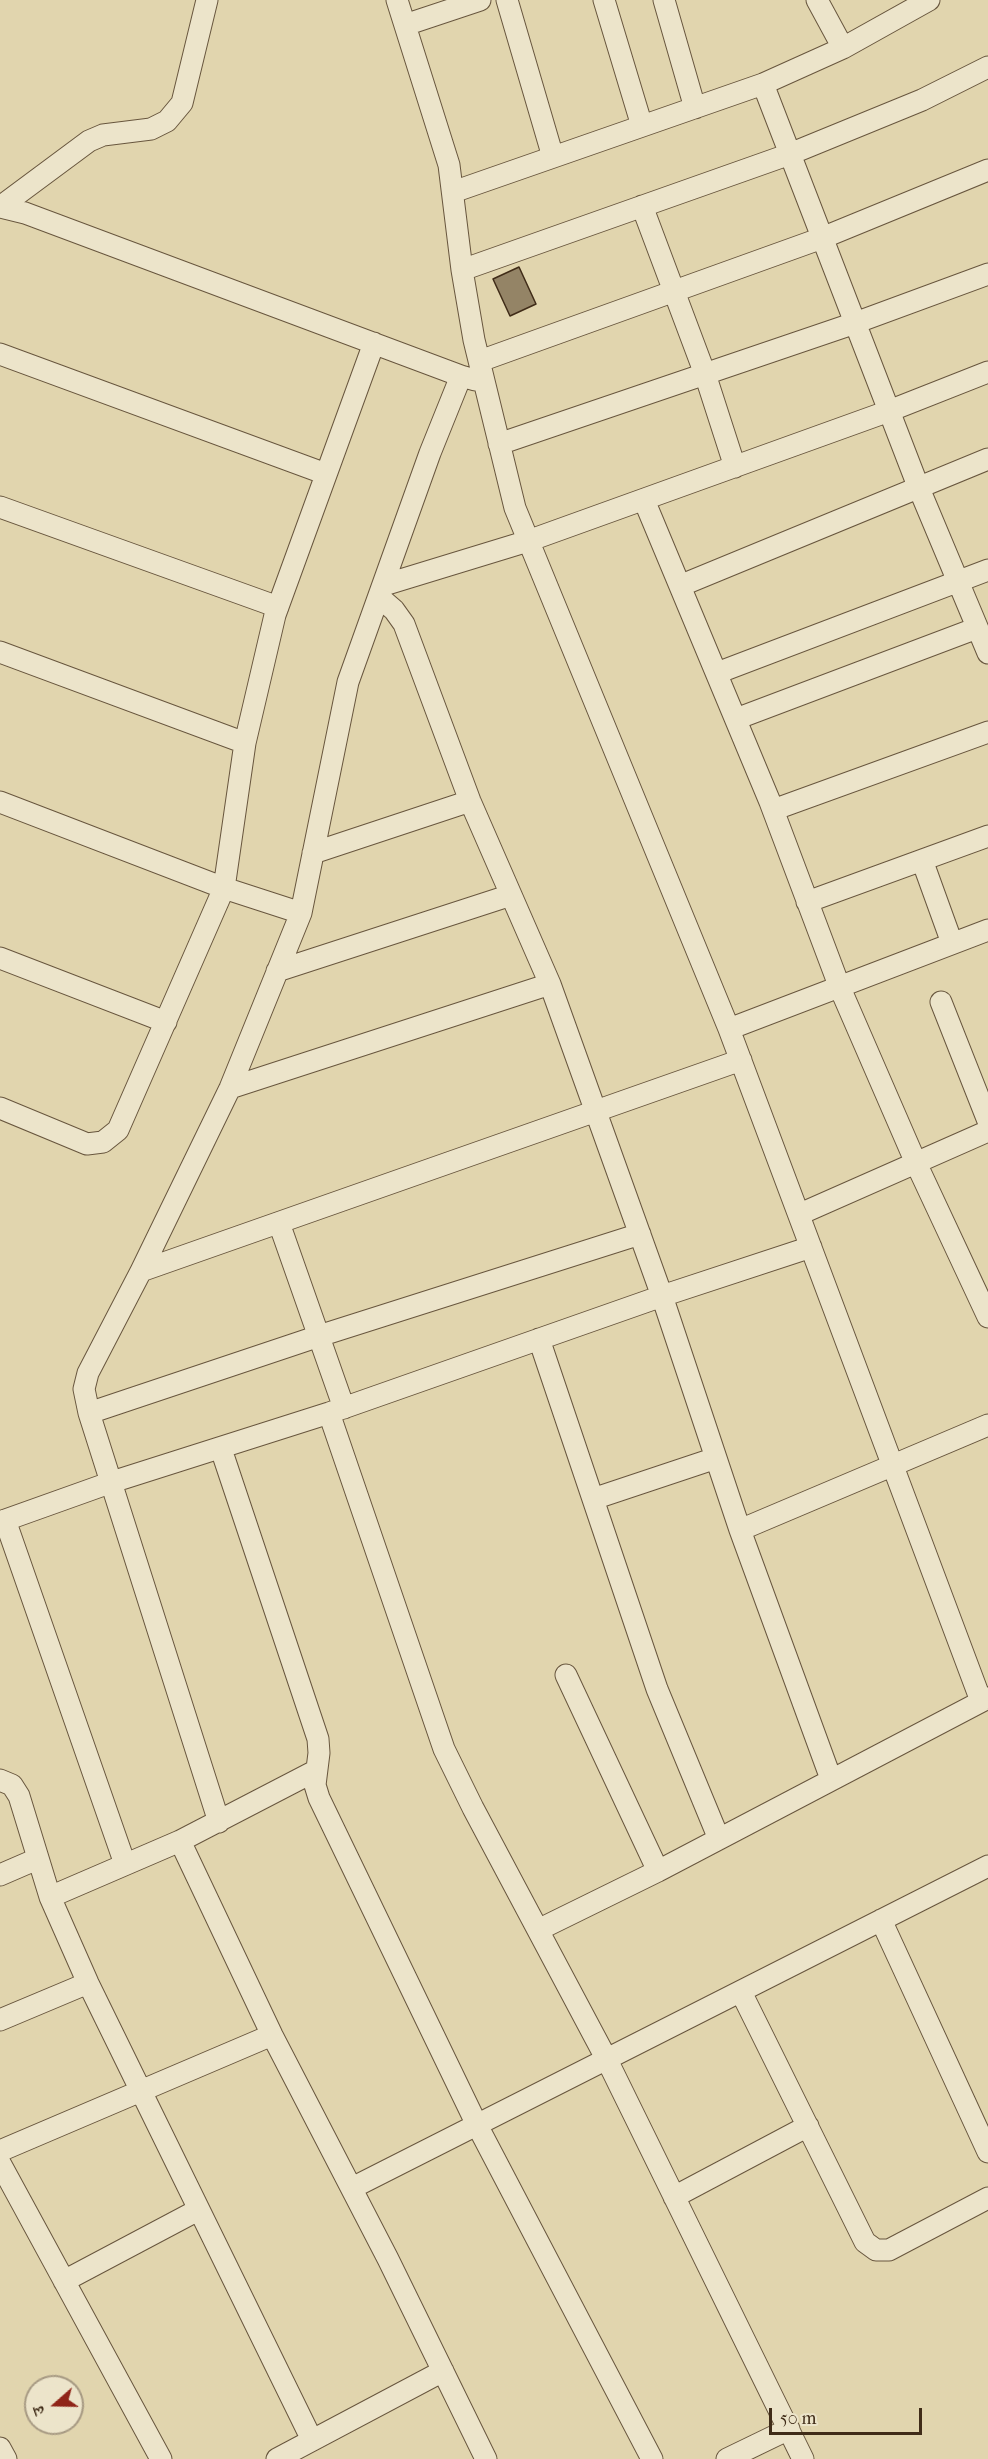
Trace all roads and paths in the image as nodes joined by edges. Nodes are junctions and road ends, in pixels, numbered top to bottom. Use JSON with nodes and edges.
{"nodes":[{"id":1,"x":207,"y":0,"type":"edge"},
{"id":2,"x":397,"y":0,"type":"edge"},
{"id":3,"x":480,"y":0,"type":"edge"},
{"id":4,"x":507,"y":0,"type":"edge"},
{"id":5,"x":604,"y":0,"type":"edge"},
{"id":6,"x":664,"y":0,"type":"edge"},
{"id":7,"x":817,"y":0,"type":"edge"},
{"id":8,"x":927,"y":1,"type":"edge"},
{"id":9,"x":405,"y":25,"type":"junction"},
{"id":10,"x":843,"y":48,"type":"junction"},
{"id":11,"x":988,"y":67,"type":"edge"},
{"id":12,"x":763,"y":84,"type":"junction"},
{"id":13,"x":695,"y":108,"type":"junction"},
{"id":14,"x":642,"y":126,"type":"junction"},
{"id":15,"x":790,"y":154,"type":"junction"},
{"id":16,"x":553,"y":157,"type":"junction"},
{"id":17,"x":988,"y":170,"type":"edge"},
{"id":18,"x":453,"y":192,"type":"junction"},
{"id":19,"x":642,"y":206,"type":"junction"},
{"id":20,"x":0,"y":207,"type":"edge"},
{"id":21,"x":822,"y":238,"type":"junction"},
{"id":22,"x":462,"y":270,"type":"junction"},
{"id":23,"x":988,"y":274,"type":"edge"},
{"id":24,"x":675,"y":291,"type":"junction"},
{"id":25,"x":855,"y":322,"type":"junction"},
{"id":26,"x":374,"y":343,"type":"junction"},
{"id":27,"x":0,"y":354,"type":"edge"},
{"id":28,"x":482,"y":371,"type":"junction"},
{"id":29,"x":988,"y":372,"type":"edge"},
{"id":30,"x":705,"y":374,"type":"junction"},
{"id":31,"x":461,"y":376,"type":"junction"},
{"id":32,"x":889,"y":411,"type":"junction"},
{"id":33,"x":499,"y":444,"type":"junction"},
{"id":34,"x":988,"y":459,"type":"edge"},
{"id":35,"x":735,"y":467,"type":"junction"},
{"id":36,"x":326,"y":474,"type":"junction"},
{"id":37,"x":918,"y":486,"type":"junction"},
{"id":38,"x":645,"y":500,"type":"junction"},
{"id":39,"x":0,"y":507,"type":"edge"},
{"id":40,"x":528,"y":542,"type":"junction"},
{"id":41,"x":988,"y":570,"type":"edge"},
{"id":42,"x":958,"y":582,"type":"junction"},
{"id":43,"x":682,"y":585,"type":"junction"},
{"id":44,"x":382,"y":591,"type":"junction"},
{"id":45,"x":278,"y":607,"type":"junction"},
{"id":46,"x":977,"y":628,"type":"junction"},
{"id":47,"x":0,"y":652,"type":"edge"},
{"id":48,"x":988,"y":653,"type":"edge"},
{"id":49,"x":717,"y":673,"type":"junction"},
{"id":50,"x":736,"y":719,"type":"junction"},
{"id":51,"x":988,"y":732,"type":"edge"},
{"id":52,"x":245,"y":743,"type":"junction"},
{"id":53,"x":470,"y":801,"type":"junction"},
{"id":54,"x":0,"y":802,"type":"edge"},
{"id":55,"x":772,"y":810,"type":"junction"},
{"id":56,"x":988,"y":836,"type":"edge"},
{"id":57,"x":314,"y":853,"type":"junction"},
{"id":58,"x":922,"y":860,"type":"junction"},
{"id":59,"x":224,"y":888,"type":"junction"},
{"id":60,"x":511,"y":895,"type":"junction"},
{"id":61,"x":807,"y":902,"type":"junction"},
{"id":62,"x":301,"y":913,"type":"junction"},
{"id":63,"x":988,"y":930,"type":"edge"},
{"id":64,"x":952,"y":944,"type":"junction"},
{"id":65,"x":0,"y":958,"type":"edge"},
{"id":66,"x":277,"y":971,"type":"junction"},
{"id":67,"x":550,"y":984,"type":"junction"},
{"id":68,"x":840,"y":988,"type":"junction"},
{"id":69,"x":941,"y":1002,"type":"dead end"},
{"id":70,"x":166,"y":1022,"type":"junction"},
{"id":71,"x":729,"y":1029,"type":"junction"},
{"id":72,"x":741,"y":1060,"type":"junction"},
{"id":73,"x":230,"y":1088,"type":"junction"},
{"id":74,"x":0,"y":1108,"type":"edge"},
{"id":75,"x":598,"y":1113,"type":"junction"},
{"id":76,"x":988,"y":1121,"type":"edge"},
{"id":77,"x":988,"y":1131,"type":"edge"},
{"id":78,"x":916,"y":1163,"type":"junction"},
{"id":79,"x":800,"y":1214,"type":"junction"},
{"id":80,"x":279,"y":1223,"type":"junction"},
{"id":81,"x":640,"y":1234,"type":"junction"},
{"id":82,"x":811,"y":1247,"type":"junction"},
{"id":83,"x":141,"y":1271,"type":"junction"},
{"id":84,"x":662,"y":1296,"type":"junction"},
{"id":85,"x":988,"y":1317,"type":"edge"},
{"id":86,"x":319,"y":1336,"type":"junction"},
{"id":87,"x":539,"y":1339,"type":"junction"},
{"id":88,"x":336,"y":1410,"type":"junction"},
{"id":89,"x":89,"y":1413,"type":"junction"},
{"id":90,"x":988,"y":1425,"type":"edge"},
{"id":91,"x":221,"y":1449,"type":"junction"},
{"id":92,"x":716,"y":1458,"type":"junction"},
{"id":93,"x":894,"y":1466,"type":"junction"},
{"id":94,"x":112,"y":1482,"type":"junction"},
{"id":95,"x":593,"y":1498,"type":"junction"},
{"id":96,"x":3,"y":1521,"type":"edge"},
{"id":97,"x":740,"y":1530,"type":"junction"},
{"id":98,"x":566,"y":1675,"type":"dead end"},
{"id":99,"x":985,"y":1700,"type":"edge"},
{"id":100,"x":315,"y":1770,"type":"junction"},
{"id":101,"x":831,"y":1779,"type":"junction"},
{"id":102,"x":0,"y":1780,"type":"edge"},
{"id":103,"x":219,"y":1822,"type":"junction"},
{"id":104,"x":719,"y":1839,"type":"junction"},
{"id":105,"x":180,"y":1841,"type":"junction"},
{"id":106,"x":37,"y":1860,"type":"junction"},
{"id":107,"x":125,"y":1864,"type":"junction"},
{"id":108,"x":988,"y":1866,"type":"edge"},
{"id":109,"x":658,"y":1871,"type":"junction"},
{"id":110,"x":0,"y":1875,"type":"edge"},
{"id":111,"x":50,"y":1897,"type":"junction"},
{"id":112,"x":881,"y":1920,"type":"junction"},
{"id":113,"x":538,"y":1930,"type":"junction"},
{"id":114,"x":88,"y":1983,"type":"junction"},
{"id":115,"x":741,"y":1992,"type":"junction"},
{"id":116,"x":0,"y":2019,"type":"edge"},
{"id":117,"x":272,"y":2035,"type":"junction"},
{"id":118,"x":607,"y":2060,"type":"junction"},
{"id":119,"x":140,"y":2092,"type":"junction"},
{"id":120,"x":477,"y":2125,"type":"junction"},
{"id":121,"x":808,"y":2126,"type":"junction"},
{"id":122,"x":0,"y":2151,"type":"edge"},
{"id":123,"x":988,"y":2152,"type":"edge"},
{"id":124,"x":0,"y":2163,"type":"edge"},
{"id":125,"x":352,"y":2188,"type":"junction"},
{"id":126,"x":674,"y":2197,"type":"junction"},
{"id":127,"x":988,"y":2198,"type":"edge"},
{"id":128,"x":198,"y":2210,"type":"junction"},
{"id":129,"x":64,"y":2281,"type":"junction"},
{"id":130,"x":443,"y":2371,"type":"junction"},
{"id":131,"x":789,"y":2429,"type":"junction"},
{"id":132,"x":312,"y":2440,"type":"junction"},
{"id":133,"x":0,"y":2448,"type":"edge"},
{"id":134,"x":6,"y":2459,"type":"edge"},
{"id":135,"x":161,"y":2459,"type":"edge"},
{"id":136,"x":277,"y":2459,"type":"edge"},
{"id":137,"x":486,"y":2459,"type":"edge"},
{"id":138,"x":652,"y":2459,"type":"edge"},
{"id":139,"x":727,"y":2459,"type":"edge"},
{"id":140,"x":803,"y":2459,"type":"edge"}],
"edges":[{"from":1,"to":20,"type":"street"},
{"from":2,"to":9,"type":"street"},
{"from":3,"to":9,"type":"street"},
{"from":4,"to":16,"type":"street"},
{"from":5,"to":14,"type":"street"},
{"from":6,"to":13,"type":"street"},
{"from":7,"to":10,"type":"street"},
{"from":8,"to":10,"type":"street"},
{"from":9,"to":18,"type":"street"},
{"from":10,"to":12,"type":"street"},
{"from":11,"to":15,"type":"street"},
{"from":12,"to":13,"type":"street"},
{"from":12,"to":15,"type":"street"},
{"from":13,"to":14,"type":"street"},
{"from":14,"to":16,"type":"street"},
{"from":15,"to":19,"type":"street"},
{"from":15,"to":21,"type":"street"},
{"from":16,"to":18,"type":"street"},
{"from":17,"to":21,"type":"street"},
{"from":18,"to":22,"type":"street"},
{"from":19,"to":22,"type":"street"},
{"from":19,"to":24,"type":"street"},
{"from":20,"to":26,"type":"street"},
{"from":21,"to":24,"type":"street"},
{"from":21,"to":25,"type":"street"},
{"from":22,"to":28,"type":"street"},
{"from":23,"to":25,"type":"street"},
{"from":24,"to":28,"type":"street"},
{"from":24,"to":30,"type":"street"},
{"from":25,"to":30,"type":"street"},
{"from":25,"to":32,"type":"street"},
{"from":26,"to":31,"type":"street"},
{"from":26,"to":36,"type":"street"},
{"from":27,"to":36,"type":"street"},
{"from":28,"to":31,"type":"street"},
{"from":28,"to":33,"type":"street"},
{"from":29,"to":32,"type":"street"},
{"from":30,"to":33,"type":"street"},
{"from":30,"to":35,"type":"street"},
{"from":31,"to":44,"type":"street"},
{"from":32,"to":35,"type":"street"},
{"from":32,"to":37,"type":"street"},
{"from":33,"to":40,"type":"street"},
{"from":34,"to":37,"type":"street"},
{"from":35,"to":38,"type":"street"},
{"from":36,"to":45,"type":"street"},
{"from":37,"to":42,"type":"street"},
{"from":37,"to":43,"type":"street"},
{"from":38,"to":40,"type":"street"},
{"from":38,"to":43,"type":"street"},
{"from":39,"to":45,"type":"street"},
{"from":40,"to":44,"type":"street"},
{"from":40,"to":71,"type":"street"},
{"from":41,"to":42,"type":"street"},
{"from":42,"to":46,"type":"street"},
{"from":42,"to":49,"type":"street"},
{"from":43,"to":49,"type":"street"},
{"from":44,"to":53,"type":"street"},
{"from":44,"to":57,"type":"street"},
{"from":45,"to":52,"type":"street"},
{"from":46,"to":48,"type":"street"},
{"from":46,"to":50,"type":"street"},
{"from":47,"to":52,"type":"street"},
{"from":49,"to":50,"type":"street"},
{"from":50,"to":55,"type":"street"},
{"from":51,"to":55,"type":"street"},
{"from":52,"to":59,"type":"street"},
{"from":53,"to":57,"type":"street"},
{"from":53,"to":60,"type":"street"},
{"from":54,"to":59,"type":"street"},
{"from":55,"to":61,"type":"street"},
{"from":56,"to":58,"type":"street"},
{"from":57,"to":62,"type":"street"},
{"from":58,"to":61,"type":"street"},
{"from":58,"to":64,"type":"street"},
{"from":59,"to":62,"type":"street"},
{"from":59,"to":70,"type":"street"},
{"from":60,"to":66,"type":"street"},
{"from":60,"to":67,"type":"street"},
{"from":61,"to":68,"type":"street"},
{"from":62,"to":66,"type":"street"},
{"from":63,"to":64,"type":"street"},
{"from":64,"to":68,"type":"street"},
{"from":65,"to":70,"type":"street"},
{"from":66,"to":73,"type":"street"},
{"from":67,"to":73,"type":"street"},
{"from":67,"to":75,"type":"street"},
{"from":68,"to":71,"type":"street"},
{"from":68,"to":78,"type":"street"},
{"from":69,"to":76,"type":"street"},
{"from":70,"to":74,"type":"street"},
{"from":71,"to":72,"type":"street"},
{"from":72,"to":75,"type":"street"},
{"from":72,"to":79,"type":"street"},
{"from":73,"to":83,"type":"street"},
{"from":75,"to":80,"type":"street"},
{"from":75,"to":81,"type":"street"},
{"from":77,"to":78,"type":"street"},
{"from":78,"to":79,"type":"street"},
{"from":78,"to":85,"type":"street"},
{"from":79,"to":82,"type":"street"},
{"from":80,"to":83,"type":"street"},
{"from":80,"to":86,"type":"street"},
{"from":81,"to":84,"type":"street"},
{"from":81,"to":86,"type":"street"},
{"from":82,"to":84,"type":"street"},
{"from":82,"to":93,"type":"street"},
{"from":83,"to":89,"type":"street"},
{"from":84,"to":87,"type":"street"},
{"from":84,"to":92,"type":"street"},
{"from":86,"to":88,"type":"street"},
{"from":86,"to":89,"type":"street"},
{"from":87,"to":88,"type":"street"},
{"from":87,"to":95,"type":"street"},
{"from":88,"to":91,"type":"street"},
{"from":88,"to":113,"type":"street"},
{"from":89,"to":94,"type":"street"},
{"from":90,"to":93,"type":"street"},
{"from":91,"to":94,"type":"street"},
{"from":91,"to":100,"type":"street"},
{"from":92,"to":95,"type":"street"},
{"from":92,"to":97,"type":"street"},
{"from":93,"to":97,"type":"street"},
{"from":93,"to":99,"type":"street"},
{"from":94,"to":96,"type":"street"},
{"from":94,"to":103,"type":"street"},
{"from":95,"to":104,"type":"street"},
{"from":96,"to":107,"type":"street"},
{"from":97,"to":101,"type":"street"},
{"from":98,"to":109,"type":"street"},
{"from":99,"to":101,"type":"street"},
{"from":100,"to":103,"type":"street"},
{"from":100,"to":120,"type":"street"},
{"from":101,"to":104,"type":"street"},
{"from":102,"to":106,"type":"street"},
{"from":103,"to":105,"type":"street"},
{"from":104,"to":109,"type":"street"},
{"from":105,"to":107,"type":"street"},
{"from":105,"to":117,"type":"street"},
{"from":106,"to":110,"type":"street"},
{"from":106,"to":111,"type":"street"},
{"from":107,"to":111,"type":"street"},
{"from":108,"to":112,"type":"street"},
{"from":109,"to":113,"type":"street"},
{"from":111,"to":114,"type":"street"},
{"from":112,"to":115,"type":"street"},
{"from":112,"to":123,"type":"street"},
{"from":113,"to":118,"type":"street"},
{"from":114,"to":116,"type":"street"},
{"from":114,"to":119,"type":"street"},
{"from":115,"to":118,"type":"street"},
{"from":115,"to":121,"type":"street"},
{"from":117,"to":119,"type":"street"},
{"from":117,"to":125,"type":"street"},
{"from":118,"to":120,"type":"street"},
{"from":118,"to":126,"type":"street"},
{"from":119,"to":122,"type":"street"},
{"from":119,"to":128,"type":"street"},
{"from":120,"to":125,"type":"street"},
{"from":120,"to":138,"type":"street"},
{"from":121,"to":126,"type":"street"},
{"from":121,"to":127,"type":"street"},
{"from":124,"to":129,"type":"street"},
{"from":125,"to":130,"type":"street"},
{"from":126,"to":131,"type":"street"},
{"from":128,"to":129,"type":"street"},
{"from":128,"to":132,"type":"street"},
{"from":129,"to":135,"type":"street"},
{"from":130,"to":132,"type":"street"},
{"from":130,"to":137,"type":"street"},
{"from":131,"to":139,"type":"street"},
{"from":131,"to":140,"type":"street"},
{"from":132,"to":136,"type":"street"},
{"from":133,"to":134,"type":"street"}]}
